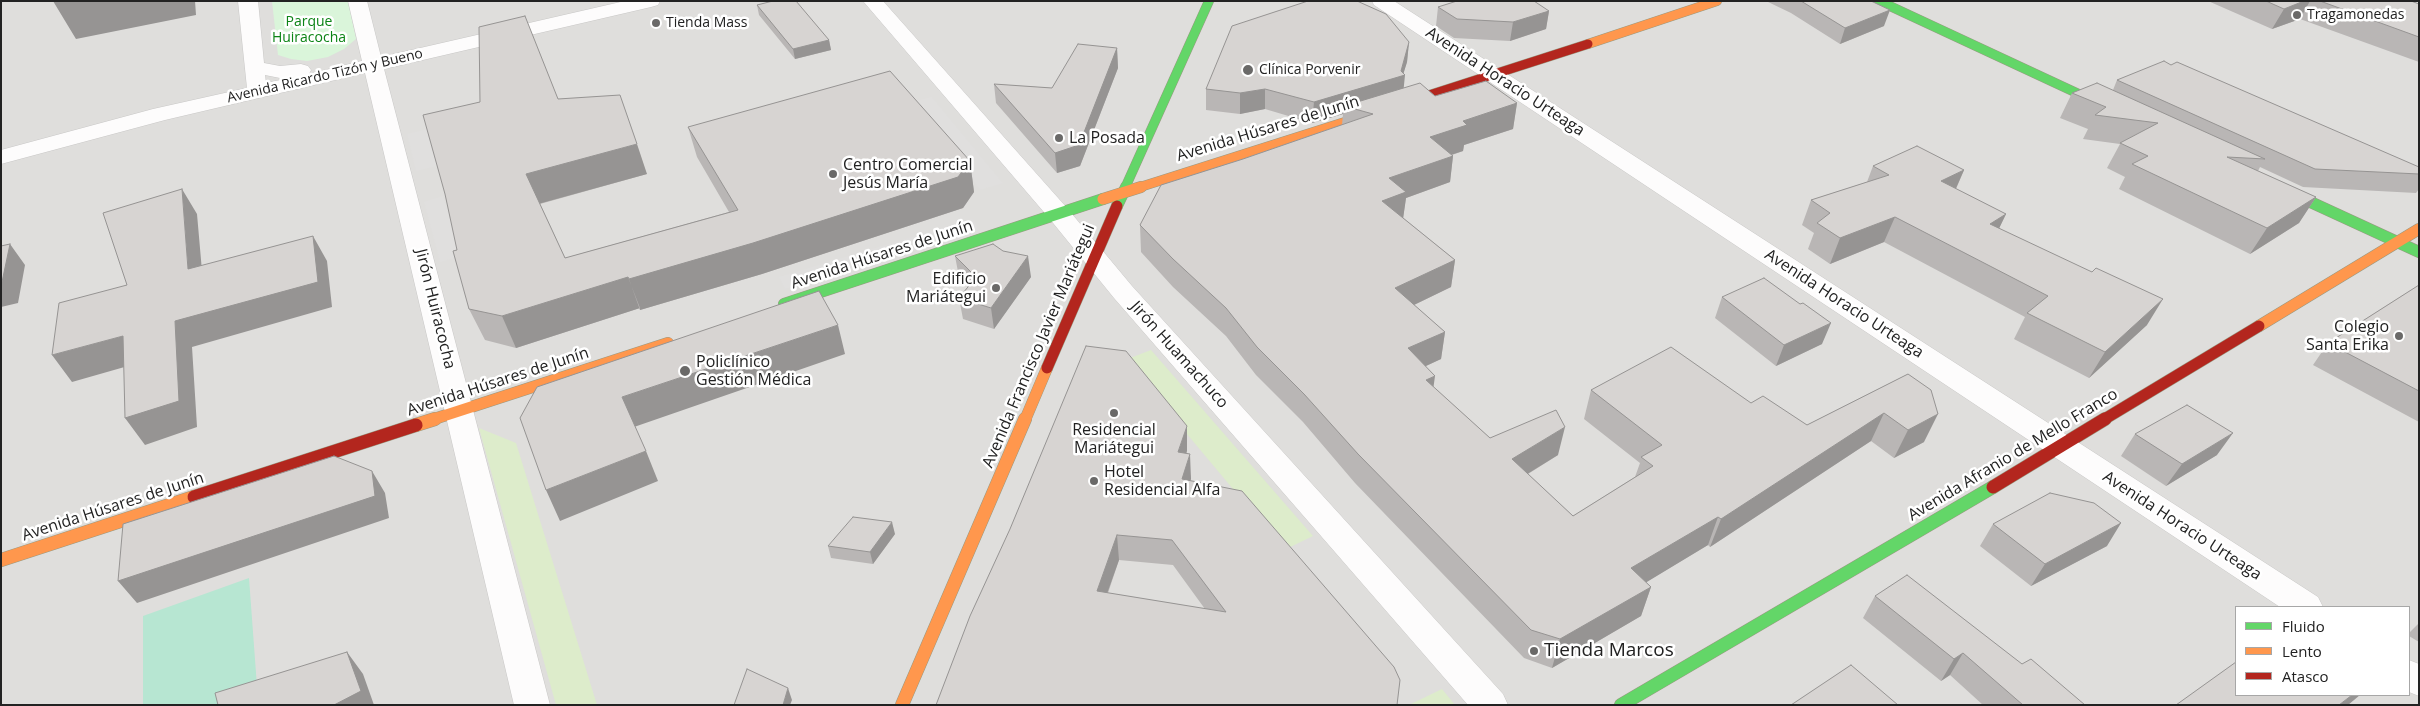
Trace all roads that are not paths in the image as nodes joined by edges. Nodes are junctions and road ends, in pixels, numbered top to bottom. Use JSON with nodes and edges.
{"nodes":[{"id":1,"x":248,"y":1,"type":"edge"},
{"id":2,"x":357,"y":1,"type":"edge"},
{"id":3,"x":651,"y":1,"type":"edge"},
{"id":4,"x":872,"y":1,"type":"edge"},
{"id":5,"x":1209,"y":1,"type":"edge"},
{"id":6,"x":1381,"y":1,"type":"edge"},
{"id":7,"x":1717,"y":1,"type":"edge"},
{"id":8,"x":1879,"y":1,"type":"edge"},
{"id":9,"x":369,"y":54,"type":"junction"},
{"id":10,"x":255,"y":67,"type":"junction"},
{"id":11,"x":1495,"y":75,"type":"junction"},
{"id":12,"x":256,"y":92,"type":"junction"},
{"id":13,"x":2121,"y":114,"type":"edge"},
{"id":14,"x":1,"y":157,"type":"edge"},
{"id":15,"x":2272,"y":184,"type":"edge"},
{"id":16,"x":1123,"y":192,"type":"junction"},
{"id":17,"x":1058,"y":213,"type":"junction"},
{"id":18,"x":2419,"y":229,"type":"edge"},
{"id":19,"x":2397,"y":242,"type":"junction"},
{"id":20,"x":2419,"y":252,"type":"edge"},
{"id":21,"x":1094,"y":258,"type":"junction"},
{"id":22,"x":771,"y":309,"type":"edge"},
{"id":23,"x":676,"y":340,"type":"edge"},
{"id":24,"x":460,"y":412,"type":"junction"},
{"id":25,"x":2061,"y":446,"type":"junction"},
{"id":26,"x":1,"y":560,"type":"edge"},
{"id":27,"x":2304,"y":606,"type":"edge"},
{"id":28,"x":532,"y":705,"type":"edge"},
{"id":29,"x":902,"y":705,"type":"edge"},
{"id":30,"x":1490,"y":705,"type":"edge"},
{"id":31,"x":1621,"y":705,"type":"edge"}],
"edges":[{"from":1,"to":10,"type":"street"},
{"from":2,"to":9,"type":"street","name":"Jirón Huiracocha"},
{"from":3,"to":9,"type":"street","name":"Avenida Ricardo Tizón y Bueno"},
{"from":4,"to":17,"type":"street","name":"Jirón Huamachuco"},
{"from":5,"to":16,"type":"street","name":"Avenida Francisco Javier Mariátegui"},
{"from":6,"to":11,"type":"street","name":"Avenida Horacio Urteaga"},
{"from":7,"to":11,"type":"street","name":"Avenida Húsares de Junín"},
{"from":8,"to":13,"type":"street"},
{"from":9,"to":10,"type":"street"},
{"from":9,"to":12,"type":"street","name":"Avenida Ricardo Tizón y Bueno"},
{"from":9,"to":24,"type":"street","name":"Jirón Huiracocha"},
{"from":10,"to":12,"type":"street"},
{"from":11,"to":16,"type":"street","name":"Avenida Húsares de Junín"},
{"from":11,"to":25,"type":"street","name":"Avenida Horacio Urteaga"},
{"from":12,"to":14,"type":"street","name":"Avenida Ricardo Tizón y Bueno"},
{"from":15,"to":19,"type":"street"},
{"from":16,"to":17,"type":"street","name":"Avenida Húsares de Junín"},
{"from":16,"to":21,"type":"street","name":"Avenida Francisco Javier Mariátegui"},
{"from":17,"to":21,"type":"street","name":"Jirón Huamachuco"},
{"from":17,"to":22,"type":"street","name":"Avenida Húsares de Junín"},
{"from":18,"to":19,"type":"street","name":"Avenida Afranio de Mello Franco"},
{"from":19,"to":20,"type":"street"},
{"from":19,"to":25,"type":"street","name":"Avenida Afranio de Mello Franco"},
{"from":21,"to":29,"type":"street","name":"Avenida Francisco Javier Mariátegui"},
{"from":21,"to":30,"type":"street","name":"Jirón Huamachuco"},
{"from":23,"to":24,"type":"street","name":"Avenida Húsares de Junín"},
{"from":24,"to":26,"type":"street","name":"Avenida Húsares de Junín"},
{"from":24,"to":28,"type":"street","name":"Jirón Huiracocha"},
{"from":25,"to":27,"type":"street","name":"Avenida Horacio Urteaga"},
{"from":25,"to":31,"type":"street","name":"Avenida Afranio de Mello Franco"}]}
